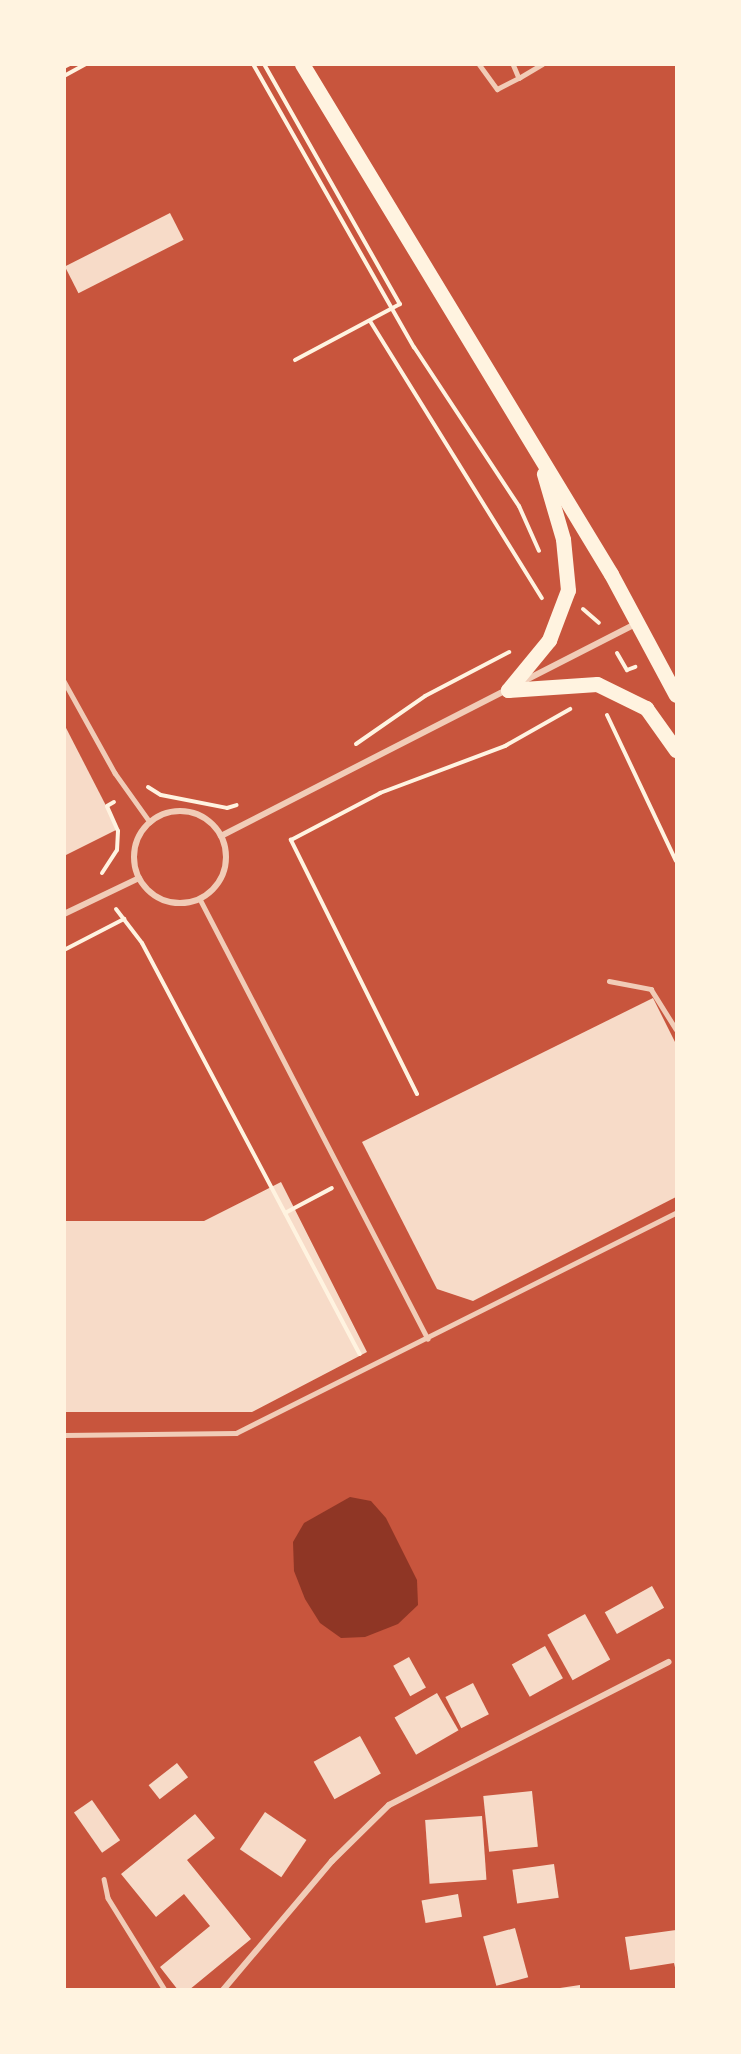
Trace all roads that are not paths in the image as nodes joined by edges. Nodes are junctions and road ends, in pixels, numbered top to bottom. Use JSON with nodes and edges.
{"nodes":[{"id":1,"x":302,"y":64,"type":"edge"},
{"id":2,"x":478,"y":64,"type":"edge"},
{"id":3,"x":513,"y":64,"type":"edge"},
{"id":4,"x":542,"y":64,"type":"edge"},
{"id":5,"x":519,"y":78,"type":"junction"},
{"id":6,"x":537,"y":451,"type":"junction"},
{"id":7,"x":639,"y":622,"type":"junction"},
{"id":8,"x":64,"y":681,"type":"edge"},
{"id":9,"x":508,"y":690,"type":"junction"},
{"id":10,"x":676,"y":695,"type":"edge"},
{"id":11,"x":676,"y":750,"type":"edge"},
{"id":12,"x":150,"y":822,"type":"junction"},
{"id":13,"x":221,"y":836,"type":"junction"},
{"id":14,"x":139,"y":878,"type":"junction"},
{"id":15,"x":200,"y":899,"type":"junction"},
{"id":16,"x":64,"y":914,"type":"edge"},
{"id":17,"x":609,"y":981,"type":"dead end"},
{"id":18,"x":676,"y":1029,"type":"edge"},
{"id":19,"x":676,"y":1213,"type":"edge"},
{"id":20,"x":428,"y":1338,"type":"junction"},
{"id":21,"x":64,"y":1435,"type":"edge"},
{"id":22,"x":668,"y":1662,"type":"dead end"},
{"id":23,"x":104,"y":1879,"type":"dead end"},
{"id":24,"x":165,"y":1989,"type":"edge"},
{"id":25,"x":223,"y":1989,"type":"edge"}],
"edges":[{"from":1,"to":6,"type":"main road"},
{"from":2,"to":5,"type":"lane"},
{"from":3,"to":5,"type":"lane"},
{"from":4,"to":5,"type":"lane"},
{"from":6,"to":7,"type":"main road"},
{"from":6,"to":9,"type":"main road"},
{"from":7,"to":9,"type":"street"},
{"from":7,"to":10,"type":"main road"},
{"from":8,"to":12,"type":"lane"},
{"from":9,"to":11,"type":"main road"},
{"from":9,"to":13,"type":"street"},
{"from":12,"to":13,"type":"street"},
{"from":12,"to":14,"type":"street"},
{"from":13,"to":15,"type":"street"},
{"from":14,"to":15,"type":"street"},
{"from":14,"to":16,"type":"street"},
{"from":15,"to":20,"type":"lane"},
{"from":17,"to":18,"type":"lane"},
{"from":19,"to":20,"type":"lane"},
{"from":20,"to":21,"type":"lane"},
{"from":22,"to":25,"type":"street"},
{"from":23,"to":24,"type":"lane"}]}
